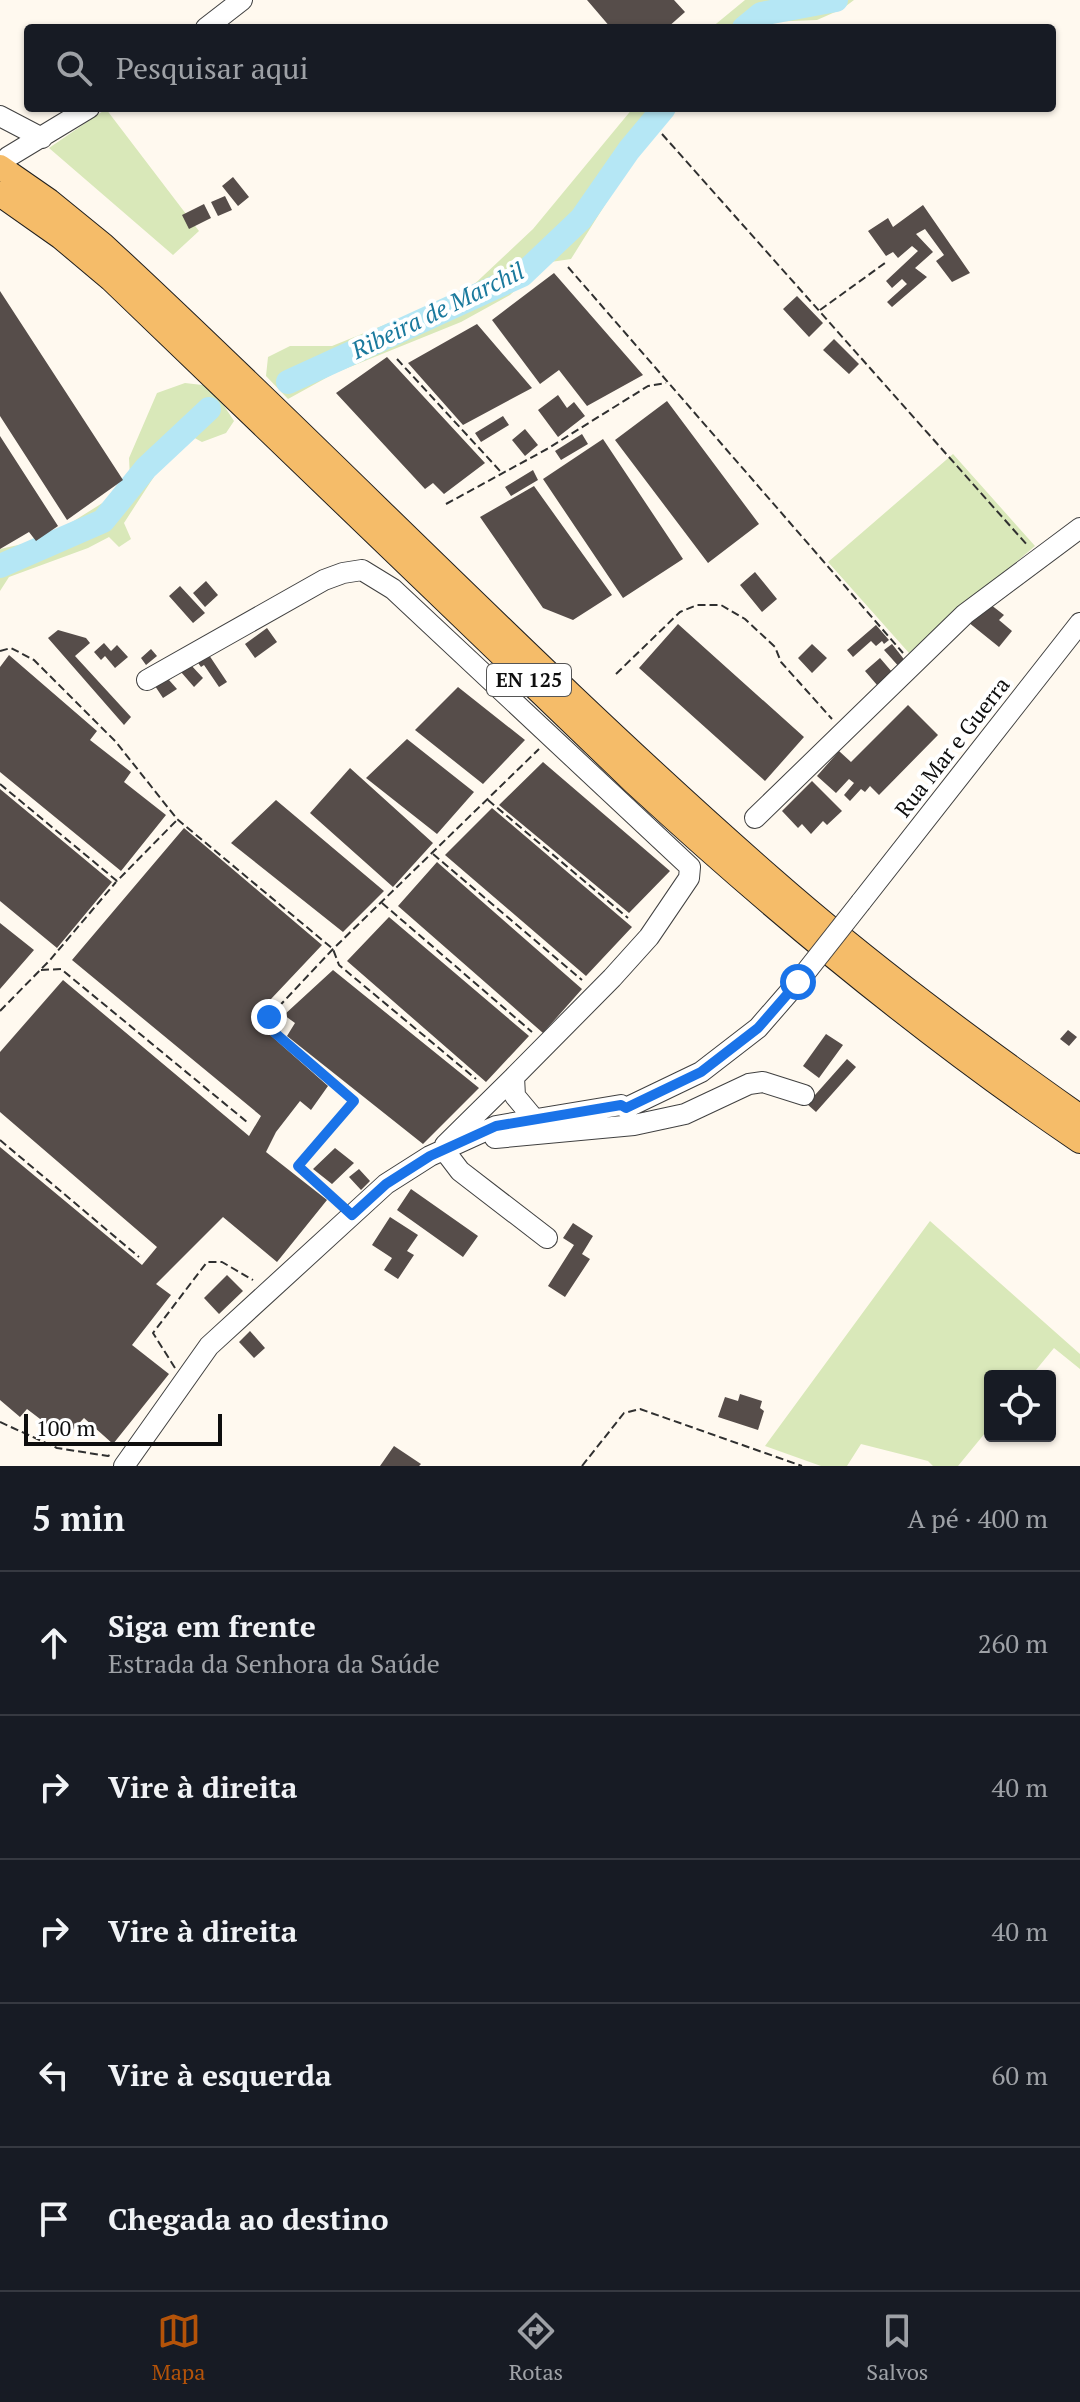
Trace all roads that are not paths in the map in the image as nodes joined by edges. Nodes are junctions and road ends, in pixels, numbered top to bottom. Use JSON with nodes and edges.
{"nodes":[{"id":1,"x":242,"y":0,"type":"edge"},
{"id":2,"x":211,"y":24,"type":"edge"},
{"id":3,"x":83,"y":112,"type":"edge"},
{"id":4,"x":0,"y":116,"type":"edge"},
{"id":5,"x":42,"y":138,"type":"junction"},
{"id":6,"x":3,"y":172,"type":"edge"},
{"id":7,"x":1080,"y":528,"type":"edge"},
{"id":8,"x":1080,"y":623,"type":"edge"},
{"id":9,"x":147,"y":680,"type":"dead end"},
{"id":10,"x":755,"y":818,"type":"dead end"},
{"id":11,"x":514,"y":1077,"type":"junction"},
{"id":12,"x":804,"y":1095,"type":"dead end"},
{"id":13,"x":1080,"y":1117,"type":"edge"},
{"id":14,"x":535,"y":1120,"type":"junction"},
{"id":15,"x":471,"y":1137,"type":"junction"},
{"id":16,"x":1080,"y":1141,"type":"edge"},
{"id":17,"x":441,"y":1151,"type":"junction"},
{"id":18,"x":547,"y":1238,"type":"dead end"},
{"id":19,"x":122,"y":1458,"type":"edge"}],
"edges":[{"from":1,"to":2,"type":"street"},
{"from":3,"to":5,"type":"street"},
{"from":4,"to":5,"type":"street"},
{"from":5,"to":6,"type":"street"},
{"from":6,"to":13,"type":"main road","number":"EN 125"},
{"from":6,"to":16,"type":"main road","number":"EN 125"},
{"from":7,"to":10,"type":"street"},
{"from":8,"to":14,"type":"street","name":"Rua Mar e Guerra","bridge":true},
{"from":9,"to":11,"type":"street"},
{"from":11,"to":14,"type":"street"},
{"from":11,"to":17,"type":"street"},
{"from":12,"to":15,"type":"street"},
{"from":14,"to":15,"type":"street","name":"Rua Mar e Guerra"},
{"from":15,"to":17,"type":"street","name":"Rua Mar e Guerra"},
{"from":17,"to":18,"type":"street"},
{"from":17,"to":19,"type":"street"}]}
